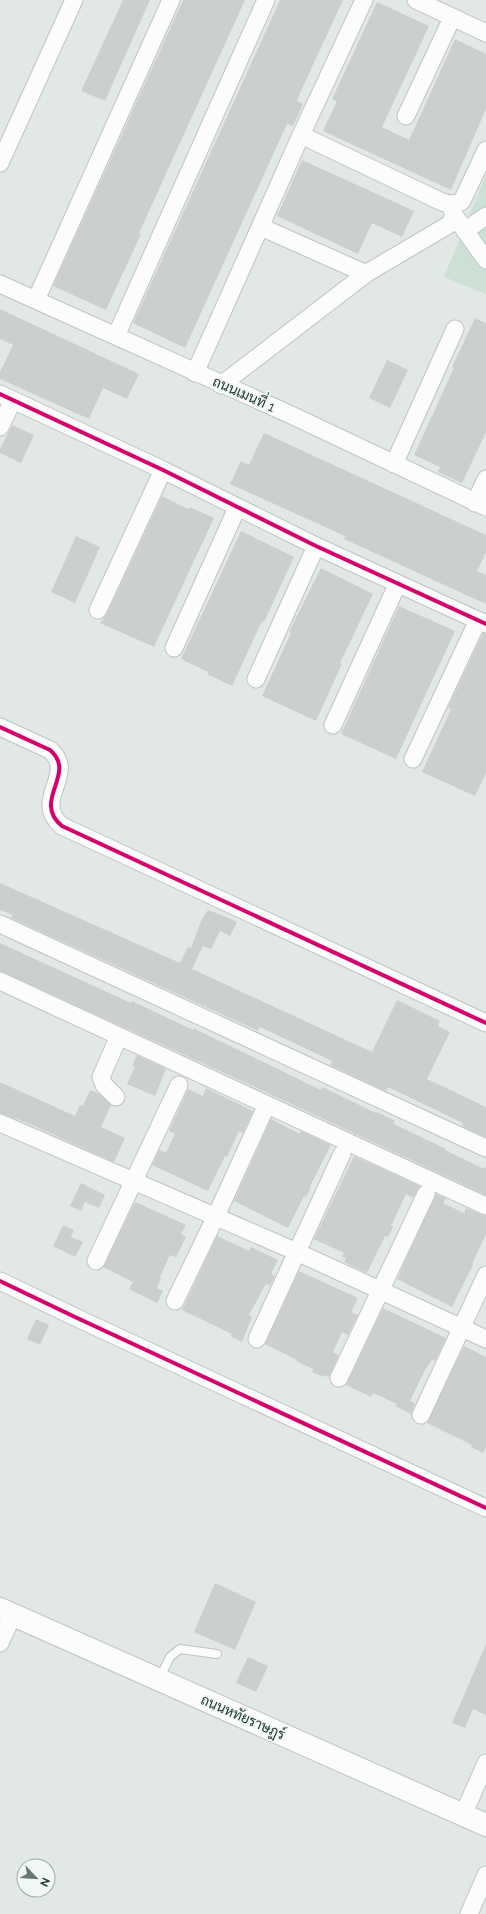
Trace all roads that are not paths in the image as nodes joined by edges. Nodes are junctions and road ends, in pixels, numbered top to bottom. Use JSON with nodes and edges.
{"nodes":[{"id":1,"x":74,"y":0,"type":"edge"},
{"id":2,"x":171,"y":0,"type":"edge"},
{"id":3,"x":266,"y":0,"type":"edge"},
{"id":4,"x":364,"y":0,"type":"edge"},
{"id":5,"x":416,"y":0,"type":"edge"},
{"id":6,"x":452,"y":18,"type":"junction"},
{"id":7,"x":486,"y":33,"type":"edge"},
{"id":8,"x":406,"y":116,"type":"dead end"},
{"id":9,"x":301,"y":135,"type":"junction"},
{"id":10,"x":486,"y":150,"type":"edge"},
{"id":11,"x":0,"y":162,"type":"edge"},
{"id":12,"x":452,"y":210,"type":"junction"},
{"id":13,"x":486,"y":216,"type":"edge"},
{"id":14,"x":261,"y":227,"type":"junction"},
{"id":15,"x":465,"y":231,"type":"junction"},
{"id":16,"x":486,"y":260,"type":"edge"},
{"id":17,"x":367,"y":273,"type":"junction"},
{"id":18,"x":0,"y":284,"type":"edge"},
{"id":19,"x":36,"y":300,"type":"junction"},
{"id":20,"x":455,"y":329,"type":"dead end"},
{"id":21,"x":116,"y":336,"type":"junction"},
{"id":22,"x":195,"y":372,"type":"junction"},
{"id":23,"x":222,"y":385,"type":"junction"},
{"id":24,"x":6,"y":397,"type":"edge"},
{"id":25,"x":0,"y":427,"type":"edge"},
{"id":26,"x":394,"y":464,"type":"junction"},
{"id":27,"x":163,"y":470,"type":"junction"},
{"id":28,"x":486,"y":479,"type":"edge"},
{"id":29,"x":481,"y":505,"type":"edge"},
{"id":30,"x":237,"y":508,"type":"junction"},
{"id":31,"x":316,"y":546,"type":"junction"},
{"id":32,"x":397,"y":585,"type":"junction"},
{"id":33,"x":98,"y":610,"type":"dead end"},
{"id":34,"x":482,"y":622,"type":"edge"},
{"id":35,"x":174,"y":648,"type":"dead end"},
{"id":36,"x":256,"y":679,"type":"dead end"},
{"id":37,"x":333,"y":725,"type":"dead end"},
{"id":38,"x":0,"y":727,"type":"edge"},
{"id":39,"x":413,"y":760,"type":"dead end"},
{"id":40,"x":0,"y":924,"type":"edge"},
{"id":41,"x":0,"y":981,"type":"edge"},
{"id":42,"x":486,"y":1023,"type":"edge"},
{"id":43,"x":119,"y":1036,"type":"junction"},
{"id":44,"x":179,"y":1085,"type":"dead end"},
{"id":45,"x":116,"y":1097,"type":"dead end"},
{"id":46,"x":263,"y":1113,"type":"dead end"},
{"id":47,"x":0,"y":1124,"type":"edge"},
{"id":48,"x":486,"y":1148,"type":"edge"},
{"id":49,"x":342,"y":1154,"type":"dead end"},
{"id":50,"x":132,"y":1180,"type":"junction"},
{"id":51,"x":426,"y":1194,"type":"dead end"},
{"id":52,"x":486,"y":1206,"type":"edge"},
{"id":53,"x":216,"y":1216,"type":"junction"},
{"id":54,"x":297,"y":1252,"type":"junction"},
{"id":55,"x":96,"y":1261,"type":"dead end"},
{"id":56,"x":486,"y":1275,"type":"edge"},
{"id":57,"x":0,"y":1280,"type":"edge"},
{"id":58,"x":380,"y":1289,"type":"junction"},
{"id":59,"x":175,"y":1301,"type":"dead end"},
{"id":60,"x":461,"y":1327,"type":"junction"},
{"id":61,"x":257,"y":1339,"type":"dead end"},
{"id":62,"x":486,"y":1339,"type":"edge"},
{"id":63,"x":339,"y":1378,"type":"dead end"},
{"id":64,"x":420,"y":1415,"type":"dead end"},
{"id":65,"x":486,"y":1508,"type":"edge"},
{"id":66,"x":7,"y":1612,"type":"edge"},
{"id":67,"x":0,"y":1643,"type":"edge"},
{"id":68,"x":217,"y":1654,"type":"dead end"},
{"id":69,"x":159,"y":1680,"type":"junction"},
{"id":70,"x":486,"y":1763,"type":"edge"},
{"id":71,"x":463,"y":1815,"type":"junction"},
{"id":72,"x":486,"y":1825,"type":"edge"},
{"id":73,"x":486,"y":1875,"type":"edge"},
{"id":74,"x":470,"y":1914,"type":"edge"}],
"edges":[{"from":1,"to":11,"type":"street"},
{"from":2,"to":19,"type":"street"},
{"from":3,"to":21,"type":"street"},
{"from":4,"to":9,"type":"street"},
{"from":5,"to":6,"type":"street"},
{"from":6,"to":7,"type":"street"},
{"from":6,"to":8,"type":"street"},
{"from":9,"to":12,"type":"street"},
{"from":9,"to":14,"type":"street"},
{"from":10,"to":12,"type":"street"},
{"from":12,"to":15,"type":"street"},
{"from":12,"to":17,"type":"street"},
{"from":13,"to":15,"type":"street"},
{"from":14,"to":17,"type":"street"},
{"from":14,"to":22,"type":"street"},
{"from":15,"to":16,"type":"street"},
{"from":17,"to":23,"type":"street"},
{"from":18,"to":19,"type":"street","name":"ถนนเมนที่ 1"},
{"from":19,"to":21,"type":"street","name":"ถนนเมนที่ 1"},
{"from":20,"to":26,"type":"street"},
{"from":21,"to":22,"type":"street","name":"ถนนเมนที่ 1"},
{"from":22,"to":23,"type":"street","name":"ถนนเมนที่ 1"},
{"from":23,"to":26,"type":"street","name":"ถนนเมนที่ 1"},
{"from":24,"to":25,"type":"street"},
{"from":24,"to":27,"type":"street"},
{"from":26,"to":29,"type":"street","name":"ถนนเมนที่ 1"},
{"from":27,"to":30,"type":"street"},
{"from":27,"to":33,"type":"street"},
{"from":28,"to":29,"type":"street"},
{"from":30,"to":31,"type":"street"},
{"from":30,"to":35,"type":"street"},
{"from":31,"to":32,"type":"street"},
{"from":31,"to":36,"type":"street"},
{"from":32,"to":34,"type":"street"},
{"from":32,"to":37,"type":"street"},
{"from":34,"to":39,"type":"street"},
{"from":38,"to":42,"type":"street"},
{"from":40,"to":48,"type":"street"},
{"from":41,"to":43,"type":"street"},
{"from":43,"to":45,"type":"street"},
{"from":43,"to":52,"type":"street"},
{"from":44,"to":50,"type":"street"},
{"from":46,"to":53,"type":"street"},
{"from":47,"to":50,"type":"street"},
{"from":49,"to":54,"type":"street"},
{"from":50,"to":53,"type":"street"},
{"from":50,"to":55,"type":"street"},
{"from":51,"to":58,"type":"street"},
{"from":53,"to":54,"type":"street"},
{"from":53,"to":59,"type":"street"},
{"from":54,"to":58,"type":"street"},
{"from":54,"to":61,"type":"street"},
{"from":56,"to":60,"type":"street"},
{"from":57,"to":65,"type":"street"},
{"from":58,"to":60,"type":"street"},
{"from":58,"to":63,"type":"street"},
{"from":60,"to":62,"type":"street"},
{"from":60,"to":64,"type":"street"},
{"from":66,"to":67,"type":"street"},
{"from":66,"to":69,"type":"main road","name":"ถนนหทัยราษฎร์"},
{"from":68,"to":69,"type":"lane"},
{"from":69,"to":71,"type":"main road","name":"ถนนหทัยราษฎร์"},
{"from":70,"to":71,"type":"street"},
{"from":71,"to":72,"type":"main road","name":"ถนนหทัยราษฎร์"},
{"from":73,"to":74,"type":"street"}]}
